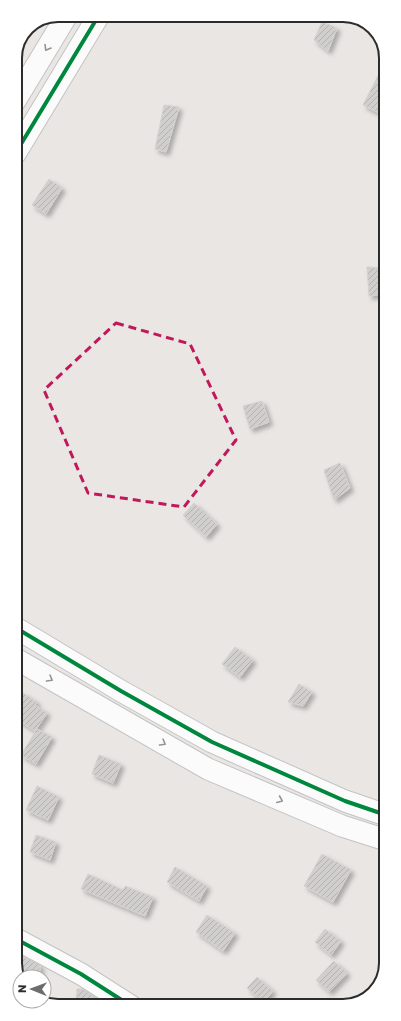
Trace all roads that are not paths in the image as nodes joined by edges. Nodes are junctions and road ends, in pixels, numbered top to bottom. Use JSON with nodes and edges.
{"nodes":[{"id":1,"x":63,"y":22,"type":"edge"},
{"id":2,"x":95,"y":22,"type":"edge"},
{"id":3,"x":22,"y":89,"type":"edge"},
{"id":4,"x":22,"y":142,"type":"edge"},
{"id":5,"x":22,"y":632,"type":"edge"},
{"id":6,"x":22,"y":663,"type":"edge"},
{"id":7,"x":379,"y":813,"type":"edge"},
{"id":8,"x":379,"y":838,"type":"edge"},
{"id":9,"x":22,"y":942,"type":"edge"},
{"id":10,"x":120,"y":999,"type":"edge"}],
"edges":[{"from":1,"to":3,"type":"street","one_way":true},
{"from":2,"to":4,"type":"street"},
{"from":5,"to":7,"type":"street"},
{"from":6,"to":8,"type":"street","one_way":true},
{"from":9,"to":10,"type":"street"}]}
